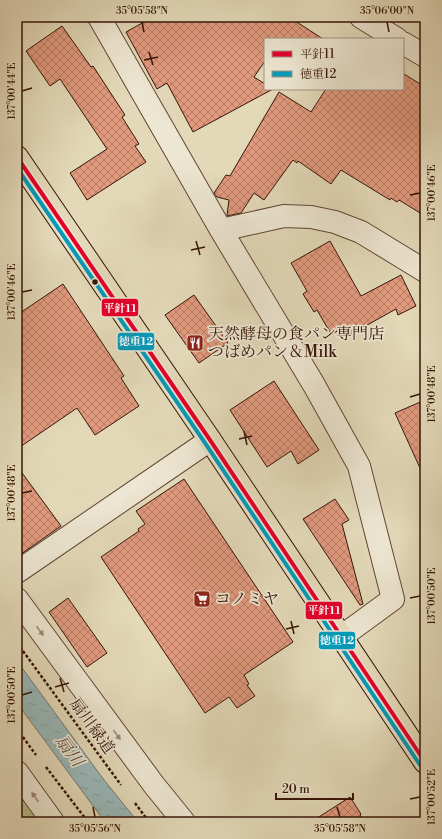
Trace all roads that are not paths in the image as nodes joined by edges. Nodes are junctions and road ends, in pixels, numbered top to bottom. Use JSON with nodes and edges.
{"nodes":[{"id":1,"x":99,"y":17,"type":"edge"},
{"id":2,"x":361,"y":17,"type":"edge"},
{"id":3,"x":395,"y":38,"type":"edge"},
{"id":4,"x":404,"y":44,"type":"edge"},
{"id":5,"x":425,"y":56,"type":"edge"},
{"id":6,"x":17,"y":157,"type":"edge"},
{"id":7,"x":221,"y":230,"type":"junction"},
{"id":8,"x":425,"y":272,"type":"edge"},
{"id":9,"x":210,"y":440,"type":"junction"},
{"id":10,"x":17,"y":572,"type":"edge"},
{"id":11,"x":17,"y":599,"type":"edge"},
{"id":12,"x":341,"y":637,"type":"junction"},
{"id":13,"x":425,"y":762,"type":"edge"},
{"id":14,"x":17,"y":772,"type":"edge"},
{"id":15,"x":53,"y":822,"type":"edge"},
{"id":16,"x":184,"y":822,"type":"edge"}],
"edges":[{"from":1,"to":7,"type":"street"},
{"from":2,"to":3,"type":"street"},
{"from":4,"to":5,"type":"street"},
{"from":6,"to":9,"type":"main road"},
{"from":7,"to":8,"type":"street"},
{"from":7,"to":12,"type":"street"},
{"from":9,"to":10,"type":"street"},
{"from":9,"to":12,"type":"main road"},
{"from":11,"to":16,"type":"street","one_way":true},
{"from":12,"to":13,"type":"main road"},
{"from":15,"to":14,"type":"street","one_way":true}]}
